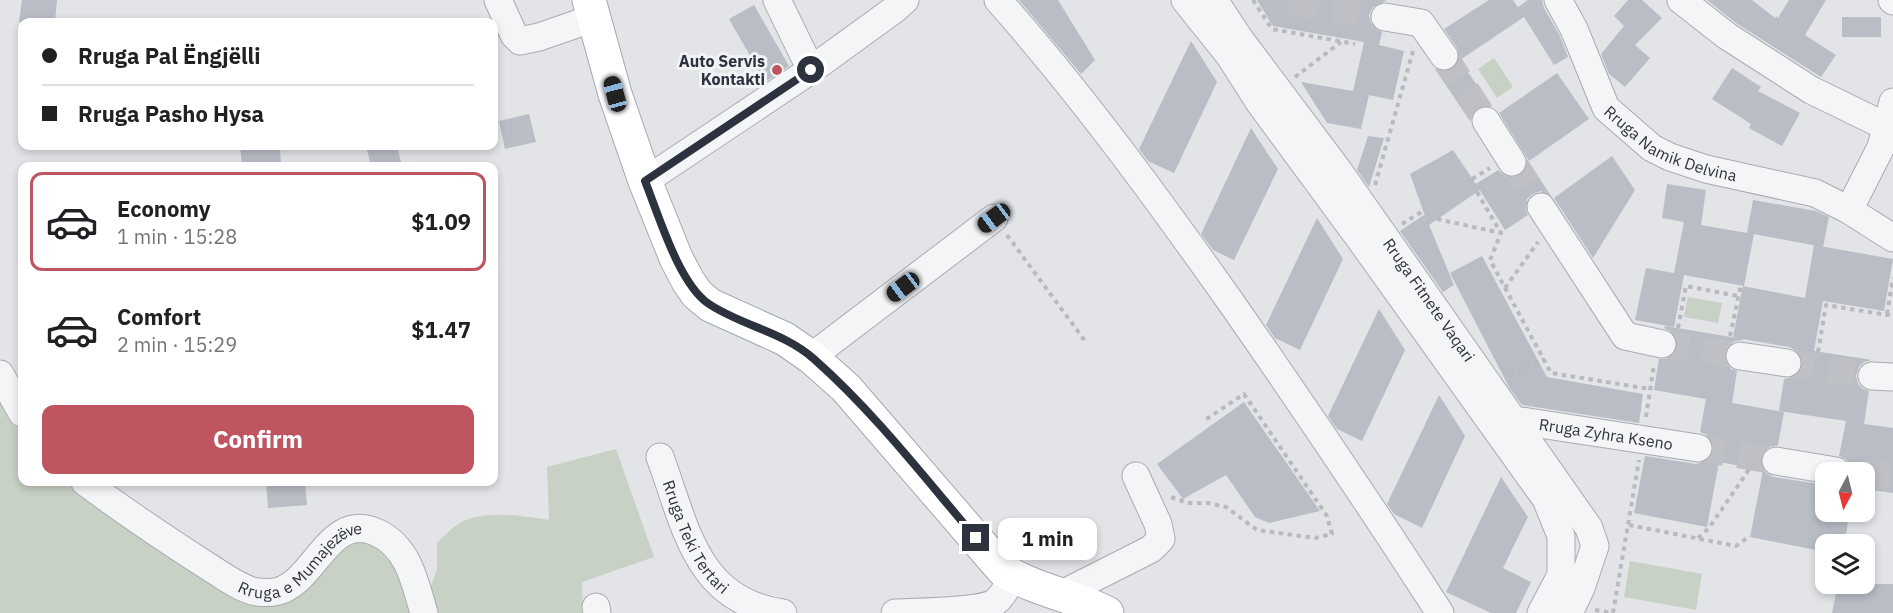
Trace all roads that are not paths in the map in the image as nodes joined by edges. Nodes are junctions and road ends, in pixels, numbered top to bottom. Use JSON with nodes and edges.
{"nodes":[{"id":1,"x":498,"y":0,"type":"edge"},
{"id":2,"x":777,"y":0,"type":"edge"},
{"id":3,"x":905,"y":0,"type":"edge"},
{"id":4,"x":998,"y":0,"type":"edge"},
{"id":5,"x":1185,"y":0,"type":"edge"},
{"id":6,"x":1214,"y":0,"type":"edge"},
{"id":7,"x":1558,"y":0,"type":"edge"},
{"id":8,"x":1681,"y":0,"type":"edge"},
{"id":9,"x":592,"y":9,"type":"edge"},
{"id":10,"x":1385,"y":17,"type":"tunnel mouth"},
{"id":11,"x":1444,"y":56,"type":"tunnel mouth"},
{"id":12,"x":811,"y":70,"type":"junction"},
{"id":13,"x":1890,"y":115,"type":"edge"},
{"id":14,"x":1486,"y":121,"type":"tunnel mouth"},
{"id":15,"x":1501,"y":165,"type":"tunnel mouth"},
{"id":16,"x":645,"y":181,"type":"junction"},
{"id":17,"x":1849,"y":210,"type":"junction"},
{"id":18,"x":1546,"y":215,"type":"tunnel mouth"},
{"id":19,"x":994,"y":218,"type":"road end"},
{"id":20,"x":1893,"y":238,"type":"edge"},
{"id":21,"x":1670,"y":336,"type":"tunnel mouth"},
{"id":22,"x":1735,"y":346,"type":"tunnel mouth"},
{"id":23,"x":811,"y":357,"type":"junction"},
{"id":24,"x":1787,"y":363,"type":"tunnel mouth"},
{"id":25,"x":0,"y":374,"type":"edge"},
{"id":26,"x":18,"y":406,"type":"edge"},
{"id":27,"x":1514,"y":420,"type":"junction"},
{"id":28,"x":1698,"y":448,"type":"tunnel mouth"},
{"id":29,"x":660,"y":457,"type":"dead end"},
{"id":30,"x":1776,"y":461,"type":"tunnel mouth"},
{"id":31,"x":1815,"y":468,"type":"edge"},
{"id":32,"x":1141,"y":485,"type":"road end"},
{"id":33,"x":91,"y":486,"type":"edge"},
{"id":34,"x":1013,"y":576,"type":"junction"},
{"id":35,"x":1062,"y":594,"type":"junction"},
{"id":36,"x":424,"y":613,"type":"edge"},
{"id":37,"x":783,"y":613,"type":"edge"},
{"id":38,"x":895,"y":613,"type":"edge"},
{"id":39,"x":1107,"y":613,"type":"edge"},
{"id":40,"x":1440,"y":613,"type":"edge"},
{"id":41,"x":1541,"y":613,"type":"edge"},
{"id":42,"x":1569,"y":613,"type":"edge"}],
"edges":[{"from":1,"to":9,"type":"street"},
{"from":2,"to":12,"type":"street"},
{"from":3,"to":12,"type":"street"},
{"from":4,"to":40,"type":"street"},
{"from":5,"to":41,"type":"street"},
{"from":6,"to":27,"type":"street","name":"Rruga Fitnete Vaqari"},
{"from":7,"to":17,"type":"street","name":"Rruga Namik Delvina"},
{"from":8,"to":13,"type":"street"},
{"from":9,"to":16,"type":"main road"},
{"from":10,"to":11,"type":"street"},
{"from":12,"to":16,"type":"street"},
{"from":13,"to":17,"type":"street"},
{"from":14,"to":15,"type":"street"},
{"from":16,"to":23,"type":"main road"},
{"from":17,"to":20,"type":"street"},
{"from":18,"to":21,"type":"street"},
{"from":19,"to":23,"type":"street"},
{"from":22,"to":24,"type":"street"},
{"from":23,"to":34,"type":"main road"},
{"from":25,"to":26,"type":"street"},
{"from":27,"to":28,"type":"street","name":"Rruga Zyhra Kseno"},
{"from":27,"to":42,"type":"street","name":"Rruga Fitnete Vaqari"},
{"from":29,"to":37,"type":"street","name":"Rruga Teki Tertari"},
{"from":30,"to":31,"type":"street"},
{"from":32,"to":35,"type":"street"},
{"from":33,"to":36,"type":"street","name":"Rruga e Mumajezëve"},
{"from":34,"to":35,"type":"main road"},
{"from":34,"to":38,"type":"street"},
{"from":35,"to":39,"type":"main road"}]}
